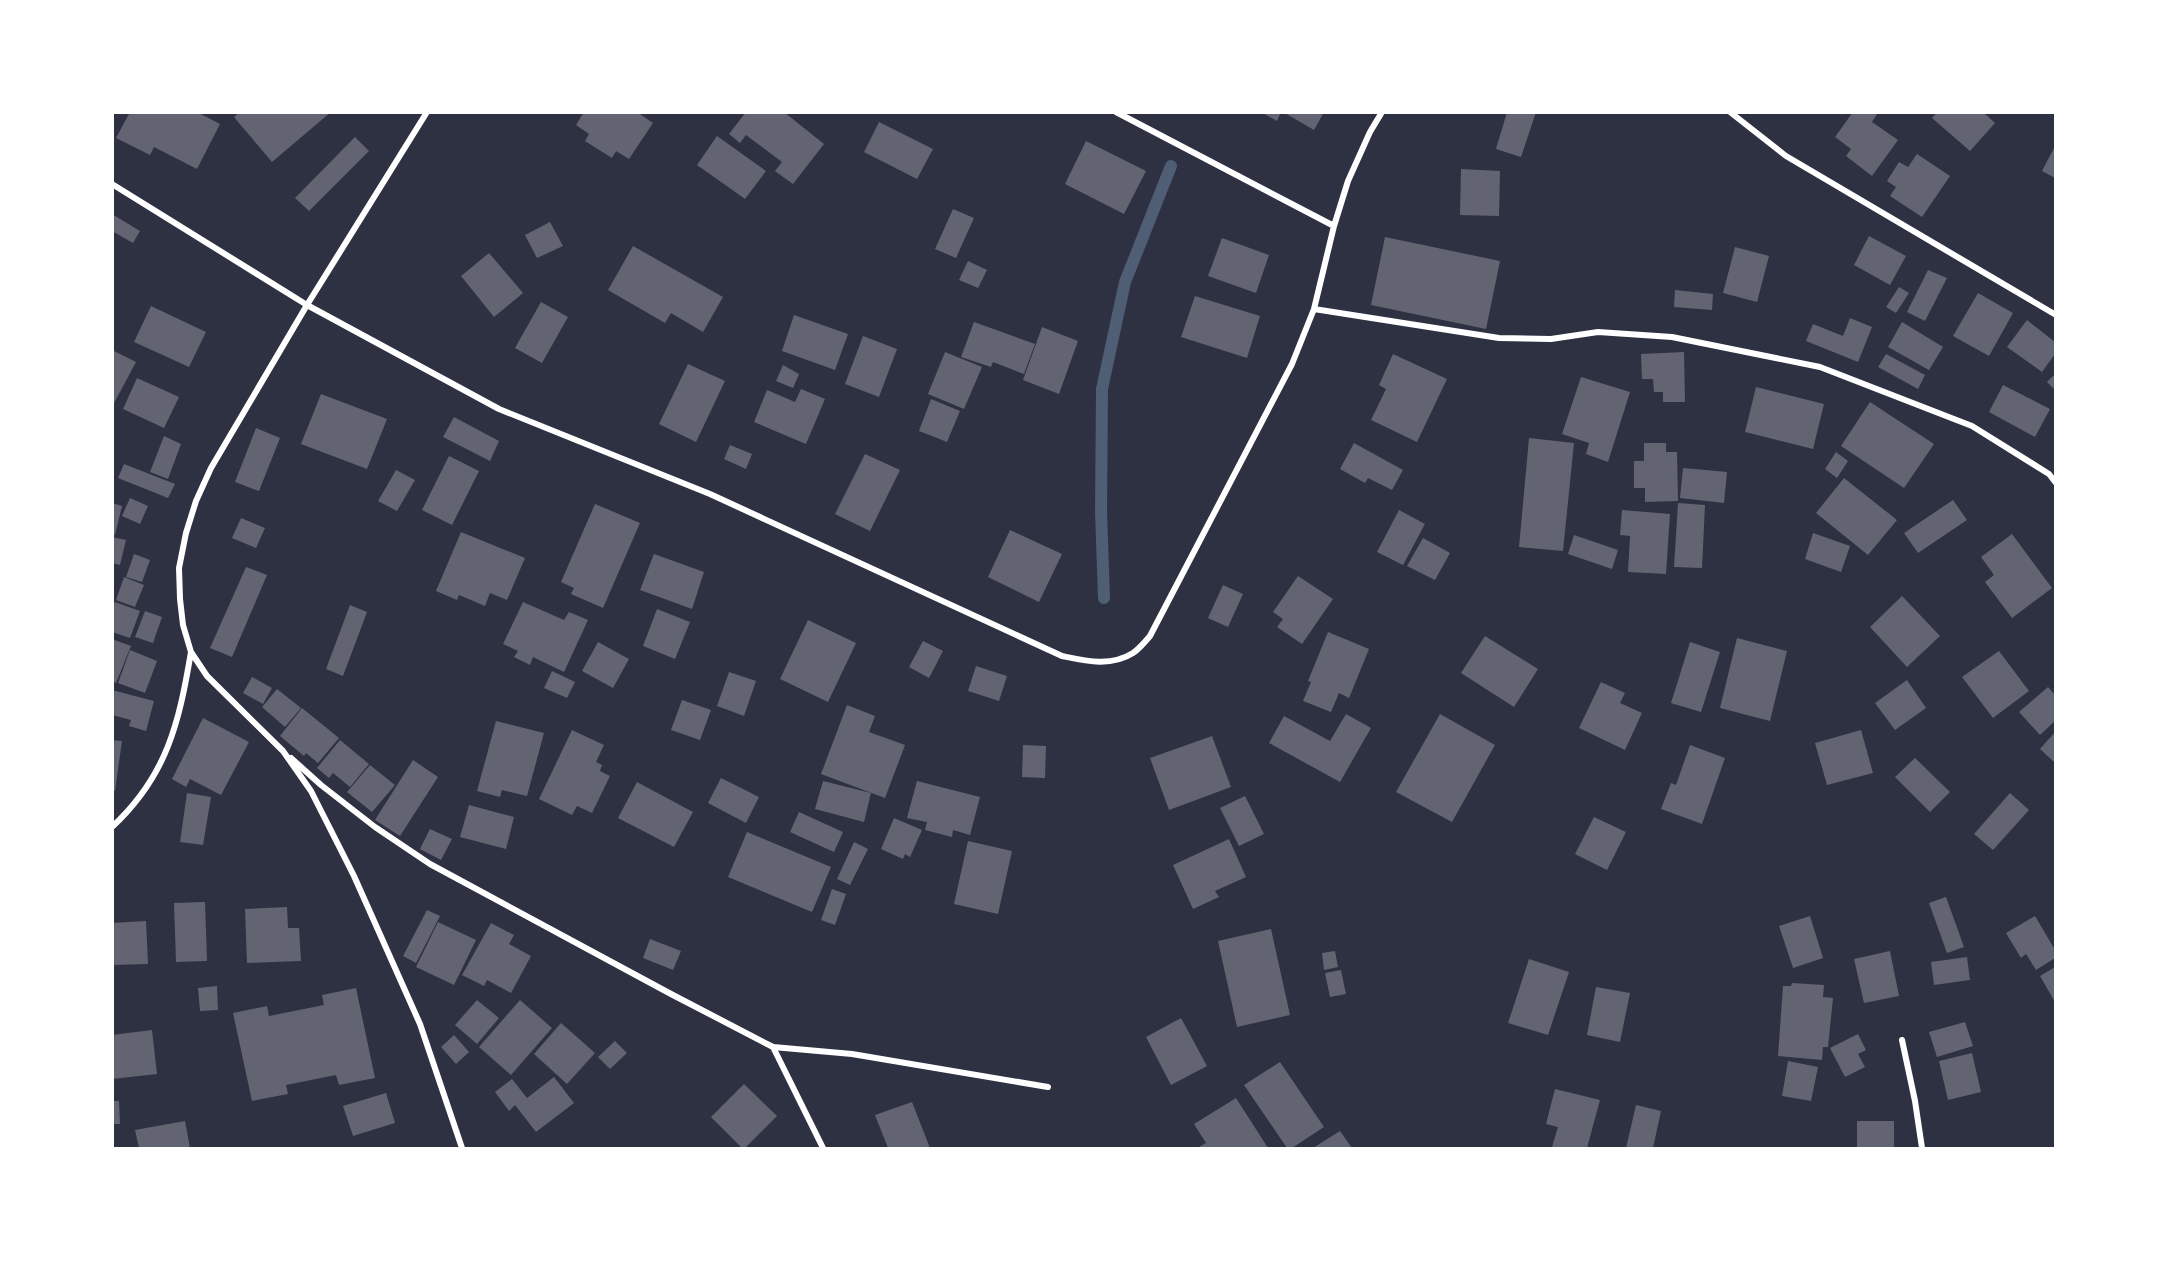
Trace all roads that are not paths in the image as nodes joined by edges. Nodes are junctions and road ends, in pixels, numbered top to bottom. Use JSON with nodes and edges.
{"nodes":[{"id":1,"x":427,"y":112,"type":"edge"},
{"id":2,"x":1116,"y":112,"type":"edge"},
{"id":3,"x":1382,"y":112,"type":"edge"},
{"id":4,"x":1730,"y":112,"type":"edge"},
{"id":5,"x":112,"y":184,"type":"edge"},
{"id":6,"x":1334,"y":226,"type":"junction"},
{"id":7,"x":307,"y":305,"type":"junction"},
{"id":8,"x":1314,"y":309,"type":"junction"},
{"id":9,"x":2055,"y":315,"type":"edge"},
{"id":10,"x":2052,"y":472,"type":"edge"},
{"id":11,"x":2055,"y":483,"type":"edge"},
{"id":12,"x":191,"y":652,"type":"junction"},
{"id":13,"x":283,"y":751,"type":"junction"},
{"id":14,"x":112,"y":827,"type":"edge"},
{"id":15,"x":1902,"y":1040,"type":"dead end"},
{"id":16,"x":773,"y":1047,"type":"junction"},
{"id":17,"x":1048,"y":1087,"type":"dead end"},
{"id":18,"x":462,"y":1149,"type":"edge"},
{"id":19,"x":823,"y":1149,"type":"edge"},
{"id":20,"x":1922,"y":1149,"type":"edge"}],
"edges":[{"from":1,"to":7,"type":"street"},
{"from":2,"to":6,"type":"street"},
{"from":3,"to":6,"type":"street"},
{"from":4,"to":9,"type":"street"},
{"from":5,"to":7,"type":"street"},
{"from":6,"to":8,"type":"street"},
{"from":7,"to":8,"type":"street"},
{"from":7,"to":12,"type":"street"},
{"from":8,"to":10,"type":"street"},
{"from":10,"to":11,"type":"street"},
{"from":12,"to":13,"type":"street"},
{"from":12,"to":14,"type":"street"},
{"from":13,"to":16,"type":"street"},
{"from":13,"to":18,"type":"street"},
{"from":15,"to":20,"type":"street"},
{"from":16,"to":17,"type":"street"},
{"from":16,"to":19,"type":"street"}]}
